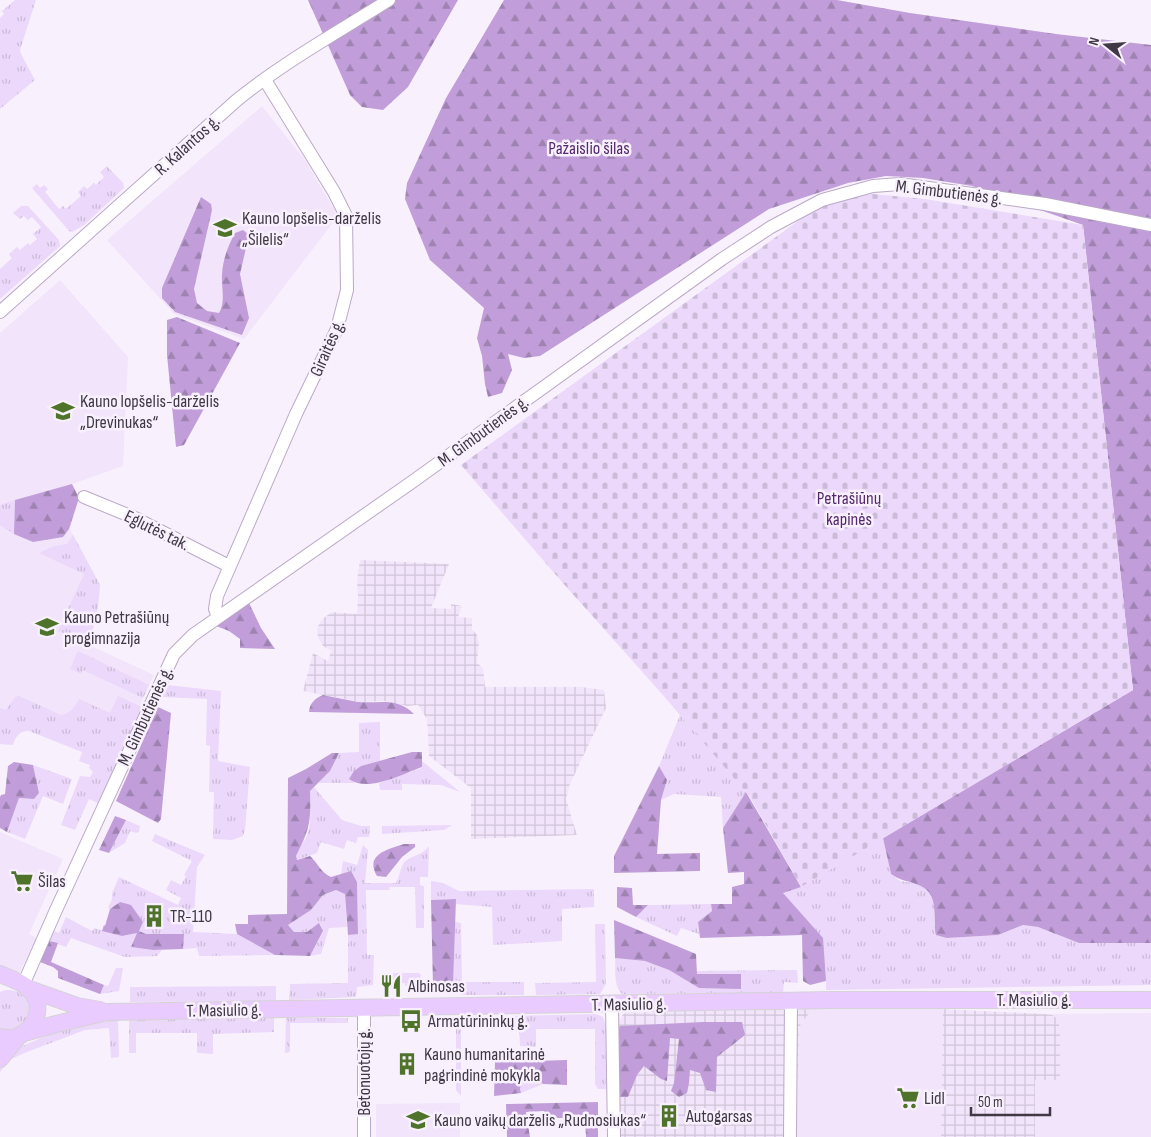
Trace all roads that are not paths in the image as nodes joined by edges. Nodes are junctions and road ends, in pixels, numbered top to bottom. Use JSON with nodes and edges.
{"nodes":[{"id":1,"x":389,"y":0,"type":"edge"},
{"id":2,"x":265,"y":80,"type":"junction"},
{"id":3,"x":1151,"y":225,"type":"edge"},
{"id":4,"x":0,"y":312,"type":"edge"},
{"id":5,"x":84,"y":497,"type":"dead end"},
{"id":6,"x":229,"y":566,"type":"junction"},
{"id":7,"x":218,"y":617,"type":"junction"},
{"id":8,"x":0,"y":974,"type":"edge"},
{"id":9,"x":0,"y":982,"type":"edge"},
{"id":10,"x":23,"y":985,"type":"junction"},
{"id":11,"x":1151,"y":1000,"type":"edge"},
{"id":12,"x":790,"y":1002,"type":"junction"},
{"id":13,"x":612,"y":1004,"type":"junction"},
{"id":14,"x":364,"y":1008,"type":"junction"},
{"id":15,"x":107,"y":1012,"type":"junction"},
{"id":16,"x":21,"y":1035,"type":"junction"},
{"id":17,"x":0,"y":1037,"type":"edge"},
{"id":18,"x":0,"y":1059,"type":"edge"},
{"id":19,"x":364,"y":1137,"type":"edge"},
{"id":20,"x":614,"y":1137,"type":"edge"},
{"id":21,"x":790,"y":1137,"type":"edge"}],
"edges":[{"from":1,"to":2,"type":"street","name":"R. Kalantos g."},
{"from":2,"to":4,"type":"street","name":"R. Kalantos g."},
{"from":2,"to":6,"type":"street","name":"Giraitės g."},
{"from":3,"to":7,"type":"street","name":"M. Gimbutienės g."},
{"from":5,"to":6,"type":"street","name":"Eglutės tak."},
{"from":6,"to":7,"type":"street","name":"Giraitės g."},
{"from":7,"to":10,"type":"street","name":"M. Gimbutienės g."},
{"from":8,"to":10,"type":"main road"},
{"from":9,"to":10,"type":"main road"},
{"from":10,"to":15,"type":"main road","name":"T. Masiulio g."},
{"from":10,"to":16,"type":"main road"},
{"from":11,"to":12,"type":"main road","name":"T. Masiulio g."},
{"from":12,"to":13,"type":"main road","name":"T. Masiulio g."},
{"from":12,"to":21,"type":"street"},
{"from":13,"to":14,"type":"main road","name":"T. Masiulio g."},
{"from":13,"to":20,"type":"street"},
{"from":14,"to":15,"type":"main road","name":"T. Masiulio g."},
{"from":14,"to":19,"type":"street","name":"Betonuotojų g."},
{"from":15,"to":16,"type":"main road","name":"T. Masiulio g."},
{"from":16,"to":17,"type":"main road"},
{"from":16,"to":18,"type":"main road"}]}
